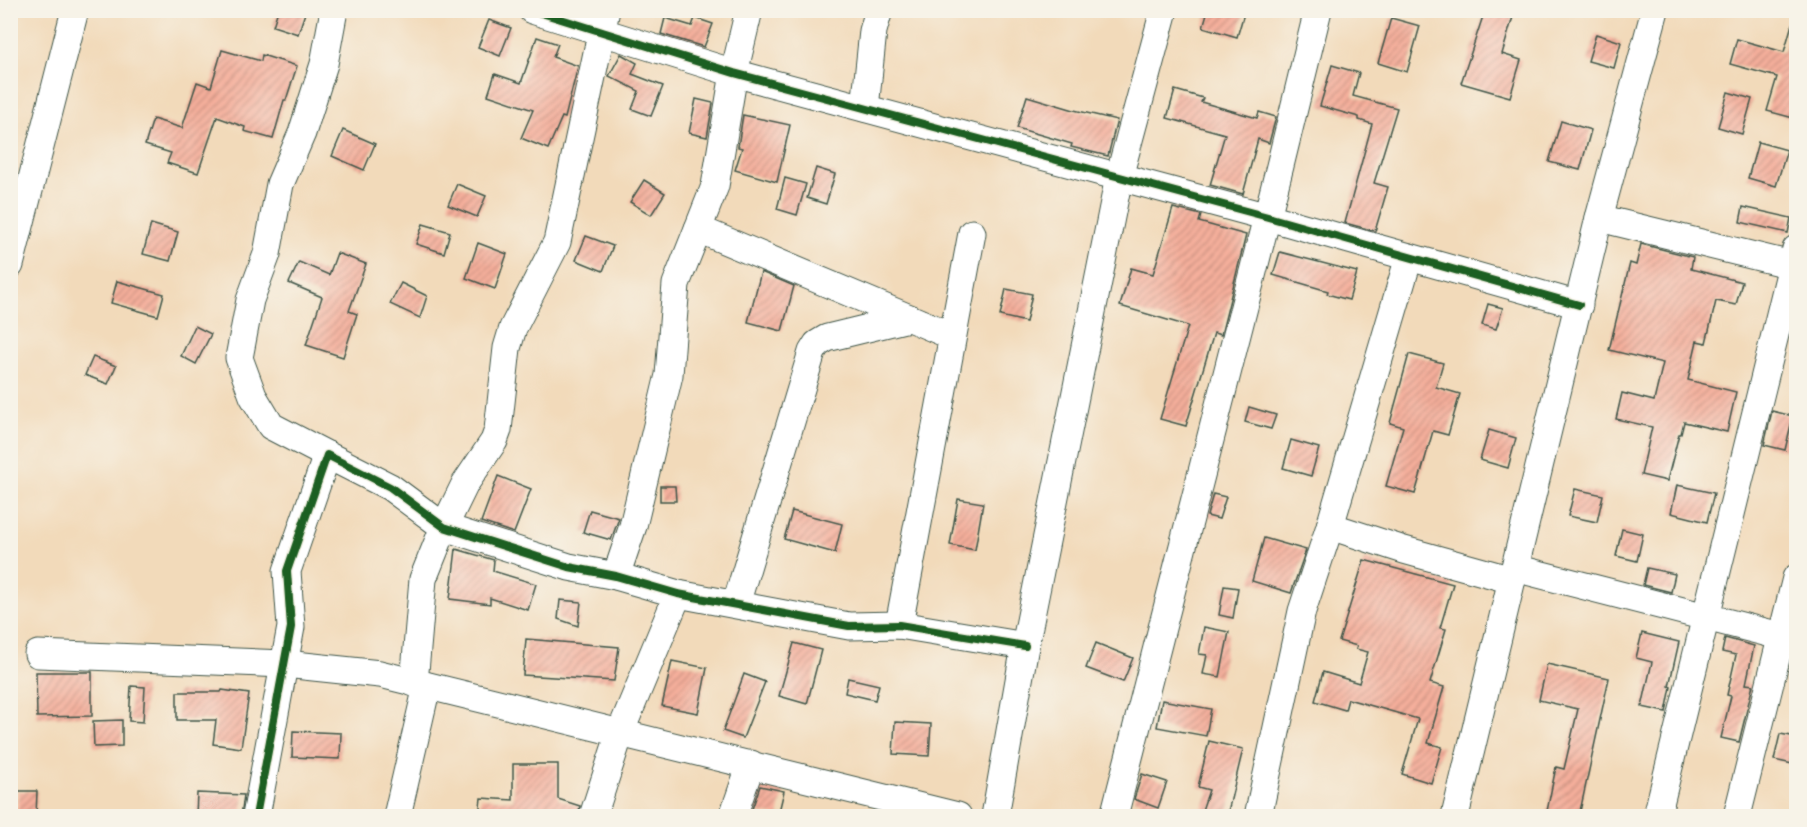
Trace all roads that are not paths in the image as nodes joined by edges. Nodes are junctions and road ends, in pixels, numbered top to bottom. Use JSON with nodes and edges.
{"nodes":[{"id":1,"x":75,"y":10,"type":"edge"},
{"id":2,"x":334,"y":10,"type":"edge"},
{"id":3,"x":532,"y":10,"type":"edge"},
{"id":4,"x":749,"y":10,"type":"edge"},
{"id":5,"x":879,"y":10,"type":"edge"},
{"id":6,"x":1164,"y":10,"type":"edge"},
{"id":7,"x":1318,"y":10,"type":"edge"},
{"id":8,"x":1655,"y":10,"type":"edge"},
{"id":9,"x":603,"y":21,"type":"edge"},
{"id":10,"x":734,"y":72,"type":"junction"},
{"id":11,"x":866,"y":108,"type":"junction"},
{"id":12,"x":1119,"y":177,"type":"junction"},
{"id":13,"x":1268,"y":217,"type":"junction"},
{"id":14,"x":1599,"y":218,"type":"junction"},
{"id":15,"x":698,"y":229,"type":"junction"},
{"id":16,"x":972,"y":233,"type":"dead end"},
{"id":17,"x":1409,"y":257,"type":"junction"},
{"id":18,"x":1795,"y":260,"type":"edge"},
{"id":19,"x":10,"y":265,"type":"edge"},
{"id":20,"x":1579,"y":305,"type":"junction"},
{"id":21,"x":909,"y":318,"type":"junction"},
{"id":22,"x":952,"y":336,"type":"junction"},
{"id":23,"x":327,"y":455,"type":"junction"},
{"id":24,"x":1330,"y":526,"type":"junction"},
{"id":25,"x":444,"y":527,"type":"junction"},
{"id":26,"x":1514,"y":574,"type":"junction"},
{"id":27,"x":616,"y":576,"type":"junction"},
{"id":28,"x":1797,"y":578,"type":"edge"},
{"id":29,"x":678,"y":594,"type":"junction"},
{"id":30,"x":736,"y":604,"type":"junction"},
{"id":31,"x":1707,"y":616,"type":"junction"},
{"id":32,"x":899,"y":626,"type":"junction"},
{"id":33,"x":1789,"y":638,"type":"edge"},
{"id":34,"x":1025,"y":646,"type":"junction"},
{"id":35,"x":38,"y":654,"type":"dead end"},
{"id":36,"x":285,"y":664,"type":"junction"},
{"id":37,"x":420,"y":685,"type":"junction"},
{"id":38,"x":620,"y":733,"type":"junction"},
{"id":39,"x":751,"y":764,"type":"junction"},
{"id":40,"x":256,"y":816,"type":"edge"},
{"id":41,"x":397,"y":816,"type":"edge"},
{"id":42,"x":593,"y":816,"type":"edge"},
{"id":43,"x":733,"y":816,"type":"edge"},
{"id":44,"x":958,"y":816,"type":"edge"},
{"id":45,"x":995,"y":816,"type":"edge"},
{"id":46,"x":1114,"y":816,"type":"edge"},
{"id":47,"x":1258,"y":816,"type":"edge"},
{"id":48,"x":1455,"y":816,"type":"edge"},
{"id":49,"x":1657,"y":816,"type":"edge"},
{"id":50,"x":1737,"y":816,"type":"edge"}],
"edges":[{"from":1,"to":19,"type":"street"},
{"from":2,"to":23,"type":"street"},
{"from":3,"to":9,"type":"street"},
{"from":4,"to":10,"type":"street"},
{"from":5,"to":11,"type":"street"},
{"from":6,"to":12,"type":"street"},
{"from":7,"to":13,"type":"street"},
{"from":8,"to":14,"type":"street"},
{"from":9,"to":10,"type":"street"},
{"from":9,"to":25,"type":"street"},
{"from":10,"to":11,"type":"street"},
{"from":10,"to":15,"type":"street"},
{"from":11,"to":12,"type":"street"},
{"from":12,"to":13,"type":"street"},
{"from":12,"to":34,"type":"street"},
{"from":13,"to":17,"type":"street"},
{"from":13,"to":46,"type":"street"},
{"from":14,"to":18,"type":"street"},
{"from":14,"to":20,"type":"street"},
{"from":15,"to":21,"type":"street"},
{"from":15,"to":27,"type":"street"},
{"from":16,"to":22,"type":"street"},
{"from":17,"to":20,"type":"street"},
{"from":17,"to":24,"type":"street"},
{"from":18,"to":31,"type":"street"},
{"from":20,"to":26,"type":"street"},
{"from":21,"to":22,"type":"street"},
{"from":21,"to":30,"type":"street"},
{"from":22,"to":32,"type":"street"},
{"from":23,"to":25,"type":"street"},
{"from":23,"to":36,"type":"street"},
{"from":24,"to":26,"type":"street"},
{"from":24,"to":47,"type":"street"},
{"from":25,"to":27,"type":"street"},
{"from":25,"to":37,"type":"street"},
{"from":26,"to":31,"type":"street"},
{"from":26,"to":48,"type":"street"},
{"from":27,"to":29,"type":"street"},
{"from":28,"to":33,"type":"street"},
{"from":29,"to":30,"type":"street"},
{"from":29,"to":38,"type":"street"},
{"from":30,"to":32,"type":"street"},
{"from":31,"to":33,"type":"street"},
{"from":31,"to":49,"type":"street"},
{"from":32,"to":34,"type":"street"},
{"from":33,"to":50,"type":"street"},
{"from":34,"to":45,"type":"street"},
{"from":35,"to":36,"type":"street"},
{"from":36,"to":37,"type":"street"},
{"from":36,"to":40,"type":"street"},
{"from":37,"to":38,"type":"street"},
{"from":37,"to":41,"type":"street"},
{"from":38,"to":39,"type":"street"},
{"from":38,"to":42,"type":"street"},
{"from":39,"to":43,"type":"street"},
{"from":39,"to":44,"type":"street"}]}
